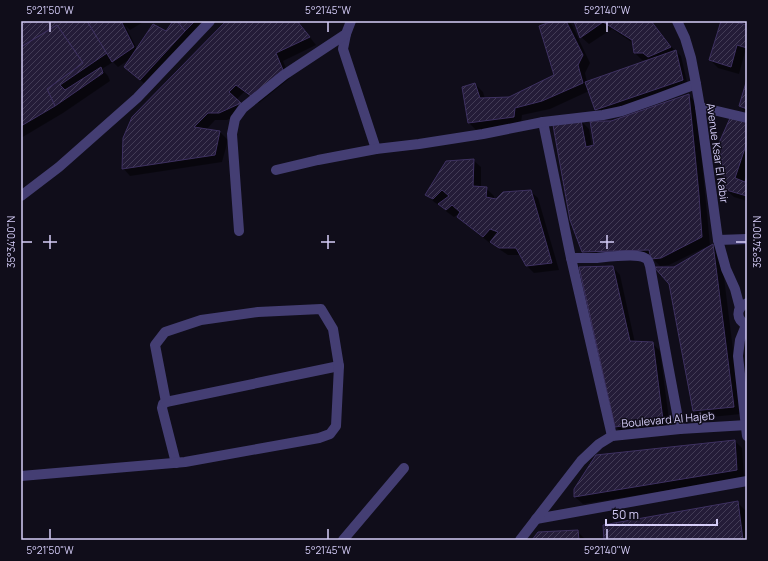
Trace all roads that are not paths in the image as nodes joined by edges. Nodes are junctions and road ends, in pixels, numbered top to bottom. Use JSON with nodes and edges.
{"nodes":[{"id":1,"x":210,"y":21,"type":"edge"},
{"id":2,"x":351,"y":21,"type":"edge"},
{"id":3,"x":677,"y":21,"type":"edge"},
{"id":4,"x":346,"y":34,"type":"junction"},
{"id":5,"x":696,"y":84,"type":"junction"},
{"id":6,"x":700,"y":108,"type":"junction"},
{"id":7,"x":747,"y":118,"type":"edge"},
{"id":8,"x":543,"y":122,"type":"junction"},
{"id":9,"x":376,"y":149,"type":"junction"},
{"id":10,"x":276,"y":170,"type":"dead end"},
{"id":11,"x":21,"y":196,"type":"edge"},
{"id":12,"x":239,"y":231,"type":"dead end"},
{"id":13,"x":746,"y":239,"type":"edge"},
{"id":14,"x":718,"y":240,"type":"junction"},
{"id":15,"x":571,"y":258,"type":"junction"},
{"id":16,"x":745,"y":304,"type":"edge"},
{"id":17,"x":746,"y":325,"type":"edge"},
{"id":18,"x":339,"y":366,"type":"junction"},
{"id":19,"x":166,"y":402,"type":"junction"},
{"id":20,"x":746,"y":425,"type":"edge"},
{"id":21,"x":680,"y":429,"type":"junction"},
{"id":22,"x":612,"y":436,"type":"junction"},
{"id":23,"x":747,"y":436,"type":"edge"},
{"id":24,"x":176,"y":463,"type":"junction"},
{"id":25,"x":404,"y":468,"type":"dead end"},
{"id":26,"x":21,"y":476,"type":"edge"},
{"id":27,"x":747,"y":481,"type":"edge"},
{"id":28,"x":536,"y":519,"type":"junction"},
{"id":29,"x":343,"y":540,"type":"edge"},
{"id":30,"x":520,"y":540,"type":"edge"}],
"edges":[{"from":1,"to":11,"type":"street"},
{"from":2,"to":4,"type":"street"},
{"from":3,"to":5,"type":"street","name":"Avenue Ksar El Kabir"},
{"from":4,"to":9,"type":"street"},
{"from":4,"to":12,"type":"street"},
{"from":5,"to":6,"type":"street","name":"Avenue Ksar El Kabir"},
{"from":5,"to":8,"type":"street"},
{"from":6,"to":7,"type":"street"},
{"from":6,"to":14,"type":"street","name":"Avenue Ksar El Kabir"},
{"from":8,"to":9,"type":"street"},
{"from":8,"to":15,"type":"street"},
{"from":9,"to":10,"type":"street"},
{"from":13,"to":14,"type":"street"},
{"from":14,"to":16,"type":"street","name":"Avenue Ksar El Kabir"},
{"from":15,"to":21,"type":"street"},
{"from":15,"to":22,"type":"street"},
{"from":16,"to":17,"type":"street"},
{"from":17,"to":20,"type":"street"},
{"from":18,"to":19,"type":"street"},
{"from":18,"to":19,"type":"street"},
{"from":18,"to":24,"type":"street"},
{"from":19,"to":24,"type":"street"},
{"from":20,"to":21,"type":"street","name":"Boulevard Al Hajeb"},
{"from":20,"to":23,"type":"street"},
{"from":21,"to":22,"type":"street","name":"Boulevard Al Hajeb"},
{"from":22,"to":28,"type":"street","name":"Boulevard Al Hajeb"},
{"from":24,"to":26,"type":"street"},
{"from":25,"to":29,"type":"street"},
{"from":27,"to":28,"type":"street"},
{"from":28,"to":30,"type":"street","name":"Boulevard Al Hajeb"}]}
